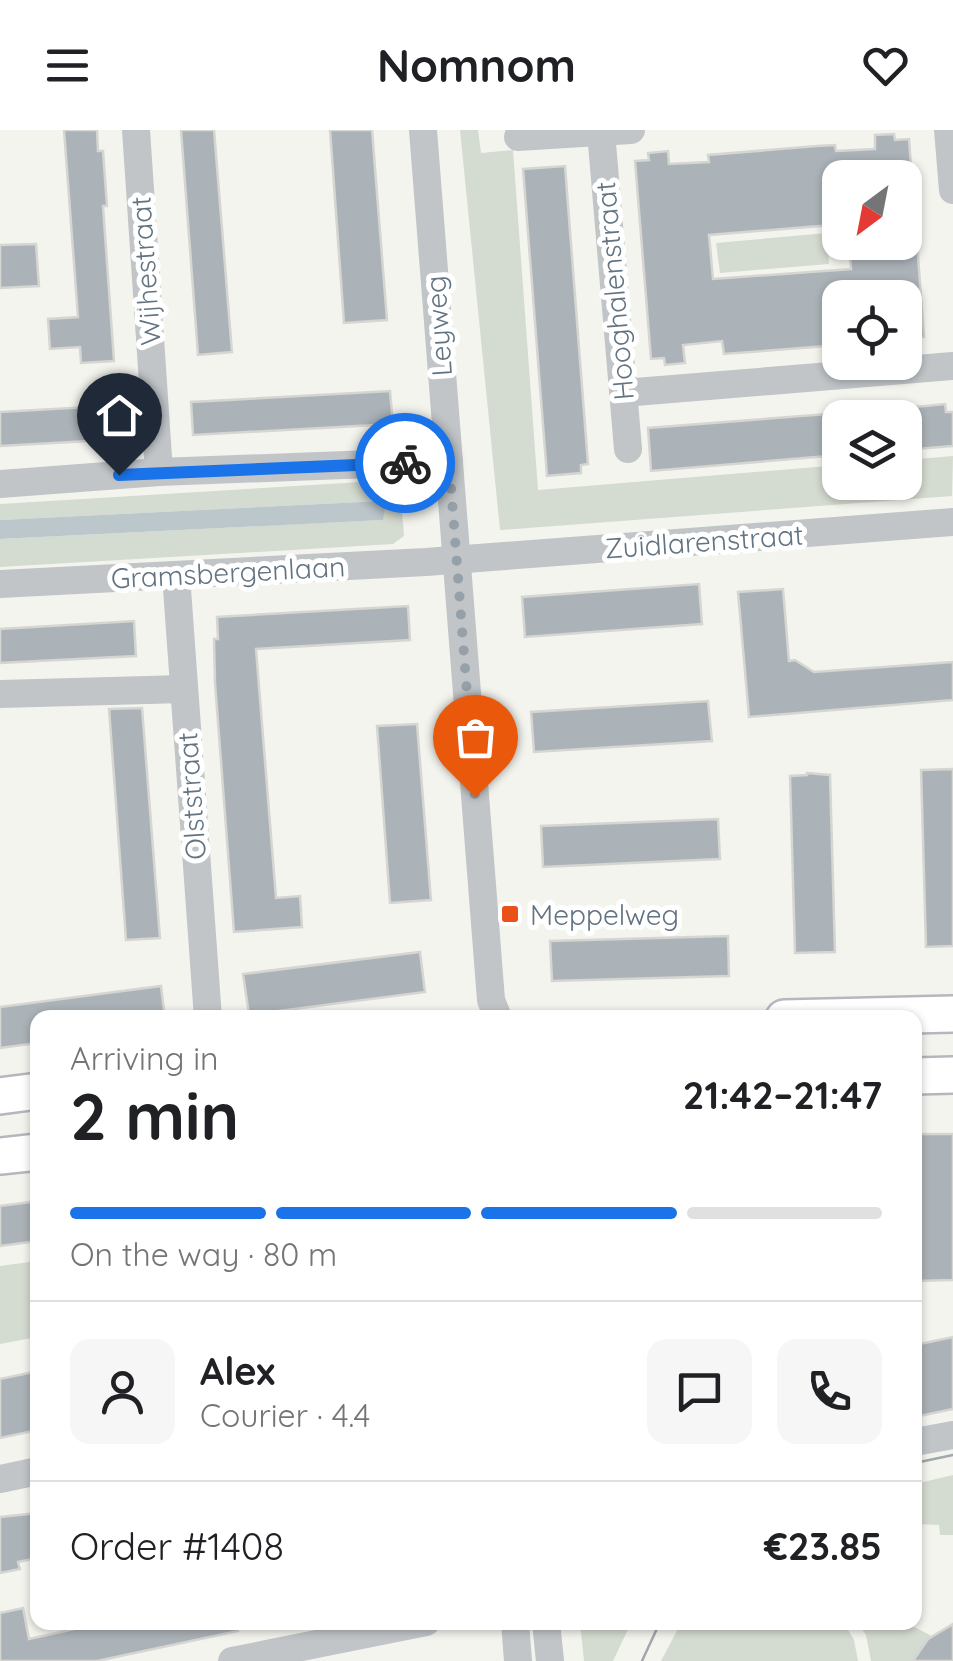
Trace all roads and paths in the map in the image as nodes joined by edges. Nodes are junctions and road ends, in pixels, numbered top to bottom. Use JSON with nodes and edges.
{"nodes":[{"id":1,"x":136,"y":130,"type":"edge"},
{"id":2,"x":424,"y":130,"type":"edge"},
{"id":3,"x":630,"y":130,"type":"edge"},
{"id":4,"x":948,"y":130,"type":"edge"},
{"id":5,"x":601,"y":132,"type":"edge"},
{"id":6,"x":518,"y":137,"type":"dead end"},
{"id":7,"x":953,"y":190,"type":"edge"},
{"id":8,"x":953,"y":366,"type":"edge"},
{"id":9,"x":623,"y":393,"type":"junction"},
{"id":10,"x":628,"y":450,"type":"dead end"},
{"id":11,"x":449,"y":461,"type":"junction"},
{"id":12,"x":159,"y":472,"type":"junction"},
{"id":13,"x":0,"y":484,"type":"edge"},
{"id":14,"x":953,"y":522,"type":"edge"},
{"id":15,"x":456,"y":559,"type":"junction"},
{"id":16,"x":176,"y":574,"type":"junction"},
{"id":17,"x":0,"y":584,"type":"edge"},
{"id":18,"x":184,"y":690,"type":"junction"},
{"id":19,"x":0,"y":694,"type":"edge"},
{"id":20,"x":207,"y":1010,"type":"edge"},
{"id":21,"x":491,"y":1010,"type":"edge"},
{"id":22,"x":953,"y":1014,"type":"edge"},
{"id":23,"x":922,"y":1015,"type":"edge"},
{"id":24,"x":953,"y":1075,"type":"edge"},
{"id":25,"x":922,"y":1076,"type":"edge"},
{"id":26,"x":30,"y":1091,"type":"edge"},
{"id":27,"x":0,"y":1096,"type":"edge"},
{"id":28,"x":30,"y":1153,"type":"edge"},
{"id":29,"x":0,"y":1156,"type":"edge"},
{"id":30,"x":953,"y":1435,"type":"edge"},
{"id":31,"x":922,"y":1441,"type":"edge"},
{"id":32,"x":30,"y":1473,"type":"edge"},
{"id":33,"x":0,"y":1479,"type":"edge"},
{"id":34,"x":390,"y":1630,"type":"edge"},
{"id":35,"x":516,"y":1630,"type":"edge"},
{"id":36,"x":547,"y":1630,"type":"edge"},
{"id":37,"x":263,"y":1658,"type":"edge"},
{"id":38,"x":232,"y":1661,"type":"edge"},
{"id":39,"x":518,"y":1661,"type":"edge"},
{"id":40,"x":550,"y":1661,"type":"edge"}],
"edges":[{"from":1,"to":12,"type":"street","name":"Wijhestraat"},
{"from":2,"to":11,"type":"street","name":"Leyweg"},
{"from":3,"to":5,"type":"street"},
{"from":4,"to":7,"type":"street"},
{"from":5,"to":6,"type":"street"},
{"from":5,"to":9,"type":"street","name":"Hooghalenstraat"},
{"from":8,"to":9,"type":"street"},
{"from":9,"to":10,"type":"street","name":"Hooghalenstraat"},
{"from":11,"to":12,"type":"street"},
{"from":11,"to":15,"type":"street","name":"Leyweg"},
{"from":12,"to":13,"type":"street"},
{"from":14,"to":15,"type":"street","name":"Zuidlarenstraat"},
{"from":15,"to":16,"type":"street","name":"Gramsbergenlaan"},
{"from":15,"to":21,"type":"street","name":"Leyweg"},
{"from":16,"to":17,"type":"street","name":"Gramsbergenlaan"},
{"from":16,"to":18,"type":"street","name":"Olststraat"},
{"from":18,"to":19,"type":"street"},
{"from":18,"to":20,"type":"street","name":"Olststraat"},
{"from":22,"to":23,"type":"main road"},
{"from":24,"to":25,"type":"main road"},
{"from":26,"to":27,"type":"main road"},
{"from":28,"to":29,"type":"main road"},
{"from":30,"to":31,"type":"street"},
{"from":32,"to":33,"type":"street"},
{"from":34,"to":37,"type":"street"},
{"from":35,"to":39,"type":"street"},
{"from":36,"to":40,"type":"street"},
{"from":37,"to":38,"type":"street"}]}
